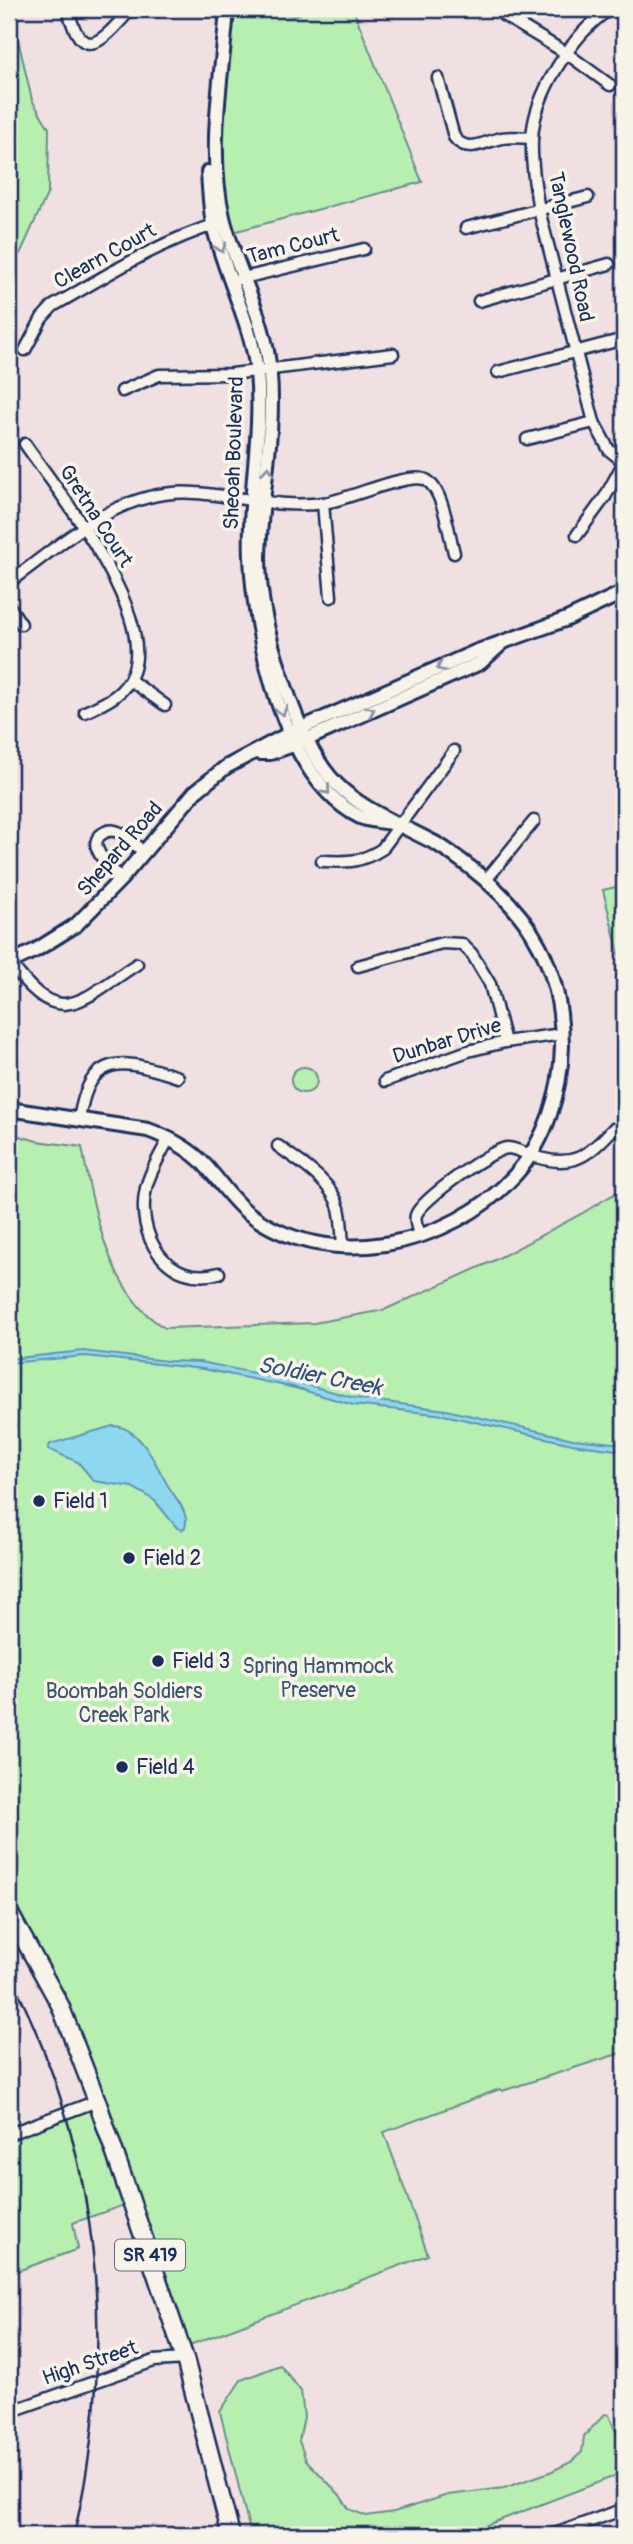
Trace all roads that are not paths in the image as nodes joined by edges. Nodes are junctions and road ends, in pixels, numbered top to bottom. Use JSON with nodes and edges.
{"nodes":[{"id":1,"x":68,"y":9,"type":"edge"},
{"id":2,"x":131,"y":9,"type":"edge"},
{"id":3,"x":219,"y":9,"type":"edge"},
{"id":4,"x":227,"y":9,"type":"edge"},
{"id":5,"x":603,"y":11,"type":"edge"},
{"id":6,"x":503,"y":15,"type":"dead end"},
{"id":7,"x":566,"y":53,"type":"junction"},
{"id":8,"x":219,"y":67,"type":"junction"},
{"id":9,"x":438,"y":78,"type":"dead end"},
{"id":10,"x":610,"y":85,"type":"dead end"},
{"id":11,"x":532,"y":138,"type":"junction"},
{"id":12,"x":588,"y":197,"type":"dead end"},
{"id":13,"x":539,"y":210,"type":"junction"},
{"id":14,"x":219,"y":224,"type":"junction"},
{"id":15,"x":466,"y":228,"type":"dead end"},
{"id":16,"x":364,"y":249,"type":"dead end"},
{"id":17,"x":609,"y":264,"type":"dead end"},
{"id":18,"x":238,"y":279,"type":"junction"},
{"id":19,"x":556,"y":279,"type":"junction"},
{"id":20,"x":479,"y":301,"type":"dead end"},
{"id":21,"x":624,"y":339,"type":"edge"},
{"id":22,"x":25,"y":350,"type":"dead end"},
{"id":23,"x":575,"y":352,"type":"junction"},
{"id":24,"x":393,"y":354,"type":"dead end"},
{"id":25,"x":263,"y":370,"type":"junction"},
{"id":26,"x":498,"y":372,"type":"dead end"},
{"id":27,"x":122,"y":391,"type":"dead end"},
{"id":28,"x":594,"y":422,"type":"junction"},
{"id":29,"x":527,"y":439,"type":"dead end"},
{"id":30,"x":25,"y":444,"type":"dead end"},
{"id":31,"x":624,"y":462,"type":"edge"},
{"id":32,"x":258,"y":500,"type":"junction"},
{"id":33,"x":323,"y":503,"type":"junction"},
{"id":34,"x":83,"y":529,"type":"junction"},
{"id":35,"x":577,"y":535,"type":"dead end"},
{"id":36,"x":454,"y":553,"type":"dead end"},
{"id":37,"x":9,"y":582,"type":"edge"},
{"id":38,"x":624,"y":592,"type":"edge"},
{"id":39,"x":331,"y":597,"type":"dead end"},
{"id":40,"x":9,"y":606,"type":"edge"},
{"id":41,"x":21,"y":624,"type":"dead end"},
{"id":42,"x":130,"y":680,"type":"junction"},
{"id":43,"x":165,"y":705,"type":"dead end"},
{"id":44,"x":85,"y":712,"type":"dead end"},
{"id":45,"x":299,"y":736,"type":"junction"},
{"id":46,"x":454,"y":751,"type":"dead end"},
{"id":47,"x":534,"y":821,"type":"dead end"},
{"id":48,"x":401,"y":825,"type":"junction"},
{"id":49,"x":144,"y":853,"type":"junction"},
{"id":50,"x":322,"y":861,"type":"dead end"},
{"id":51,"x":121,"y":879,"type":"junction"},
{"id":52,"x":486,"y":880,"type":"junction"},
{"id":53,"x":9,"y":962,"type":"edge"},
{"id":54,"x":136,"y":964,"type":"dead end"},
{"id":55,"x":358,"y":966,"type":"dead end"},
{"id":56,"x":562,"y":1034,"type":"junction"},
{"id":57,"x":505,"y":1042,"type":"junction"},
{"id":58,"x":178,"y":1077,"type":"dead end"},
{"id":59,"x":385,"y":1081,"type":"dead end"},
{"id":60,"x":9,"y":1110,"type":"edge"},
{"id":61,"x":79,"y":1119,"type":"junction"},
{"id":62,"x":613,"y":1129,"type":"dead end"},
{"id":63,"x":169,"y":1138,"type":"junction"},
{"id":64,"x":278,"y":1146,"type":"dead end"},
{"id":65,"x":530,"y":1155,"type":"junction"},
{"id":66,"x":419,"y":1236,"type":"junction"},
{"id":67,"x":342,"y":1247,"type":"junction"},
{"id":68,"x":219,"y":1273,"type":"dead end"},
{"id":69,"x":9,"y":1912,"type":"edge"},
{"id":70,"x":97,"y":2101,"type":"junction"},
{"id":71,"x":9,"y":2134,"type":"edge"},
{"id":72,"x":186,"y":2359,"type":"junction"},
{"id":73,"x":9,"y":2412,"type":"edge"},
{"id":74,"x":624,"y":2508,"type":"edge"},
{"id":75,"x":231,"y":2535,"type":"edge"},
{"id":76,"x":552,"y":2535,"type":"edge"}],
"edges":[{"from":1,"to":2,"type":"street"},
{"from":3,"to":8,"type":"street","name":"Sheoah Boulevard"},
{"from":4,"to":8,"type":"street","name":"Sheoah Boulevard"},
{"from":5,"to":7,"type":"street","name":"Tanglewood Road"},
{"from":6,"to":7,"type":"street"},
{"from":7,"to":10,"type":"street"},
{"from":7,"to":11,"type":"street","name":"Tanglewood Road"},
{"from":8,"to":14,"type":"street","name":"Sheoah Boulevard"},
{"from":9,"to":11,"type":"street"},
{"from":11,"to":13,"type":"street","name":"Tanglewood Road"},
{"from":12,"to":13,"type":"street"},
{"from":13,"to":15,"type":"street"},
{"from":13,"to":19,"type":"street","name":"Tanglewood Road"},
{"from":14,"to":18,"type":"street","name":"Sheoah Boulevard"},
{"from":14,"to":22,"type":"street","name":"Clearn Court"},
{"from":16,"to":18,"type":"street","name":"Tam Court"},
{"from":17,"to":19,"type":"street"},
{"from":18,"to":25,"type":"street","name":"Sheoah Boulevard"},
{"from":19,"to":20,"type":"street"},
{"from":19,"to":23,"type":"street","name":"Tanglewood Road"},
{"from":21,"to":23,"type":"street"},
{"from":23,"to":26,"type":"street"},
{"from":23,"to":28,"type":"street","name":"Tanglewood Road"},
{"from":24,"to":25,"type":"street"},
{"from":25,"to":27,"type":"street"},
{"from":25,"to":32,"type":"street","name":"Sheoah Boulevard"},
{"from":28,"to":29,"type":"street"},
{"from":28,"to":31,"type":"street","name":"Tanglewood Road"},
{"from":30,"to":34,"type":"street","name":"Gretna Court"},
{"from":31,"to":35,"type":"street"},
{"from":32,"to":33,"type":"street"},
{"from":32,"to":34,"type":"street"},
{"from":32,"to":45,"type":"street","name":"Sheoah Boulevard"},
{"from":33,"to":36,"type":"street"},
{"from":33,"to":39,"type":"street"},
{"from":34,"to":37,"type":"street"},
{"from":34,"to":42,"type":"street","name":"Gretna Court"},
{"from":38,"to":45,"type":"street","name":"Shepard Road"},
{"from":40,"to":41,"type":"street"},
{"from":42,"to":43,"type":"street"},
{"from":42,"to":44,"type":"street"},
{"from":45,"to":48,"type":"street","name":"Sheoah Boulevard"},
{"from":45,"to":49,"type":"street","name":"Shepard Road"},
{"from":46,"to":48,"type":"street"},
{"from":47,"to":52,"type":"street"},
{"from":48,"to":50,"type":"street"},
{"from":48,"to":52,"type":"street","name":"Sheoah Boulevard"},
{"from":49,"to":51,"type":"street","name":"Shepard Road"},
{"from":49,"to":51,"type":"street"},
{"from":51,"to":53,"type":"street","name":"Shepard Road"},
{"from":52,"to":56,"type":"street","name":"Sheoah Boulevard"},
{"from":53,"to":54,"type":"street"},
{"from":55,"to":57,"type":"street"},
{"from":56,"to":57,"type":"street","name":"Dunbar Drive"},
{"from":56,"to":65,"type":"street","name":"Sheoah Boulevard"},
{"from":57,"to":59,"type":"street","name":"Dunbar Drive"},
{"from":58,"to":61,"type":"street"},
{"from":60,"to":61,"type":"street","name":"Sheoah Boulevard"},
{"from":61,"to":63,"type":"street","name":"Sheoah Boulevard"},
{"from":62,"to":65,"type":"street"},
{"from":63,"to":67,"type":"street","name":"Sheoah Boulevard"},
{"from":63,"to":68,"type":"street"},
{"from":64,"to":67,"type":"street"},
{"from":65,"to":66,"type":"street","name":"Sheoah Boulevard"},
{"from":65,"to":66,"type":"street"},
{"from":66,"to":67,"type":"street","name":"Sheoah Boulevard"},
{"from":69,"to":70,"type":"main road","number":"SR 419"},
{"from":70,"to":71,"type":"street"},
{"from":70,"to":72,"type":"main road","number":"SR 419"},
{"from":72,"to":73,"type":"street","name":"High Street"},
{"from":72,"to":75,"type":"main road","number":"SR 419"},
{"from":74,"to":76,"type":"street"}]}
